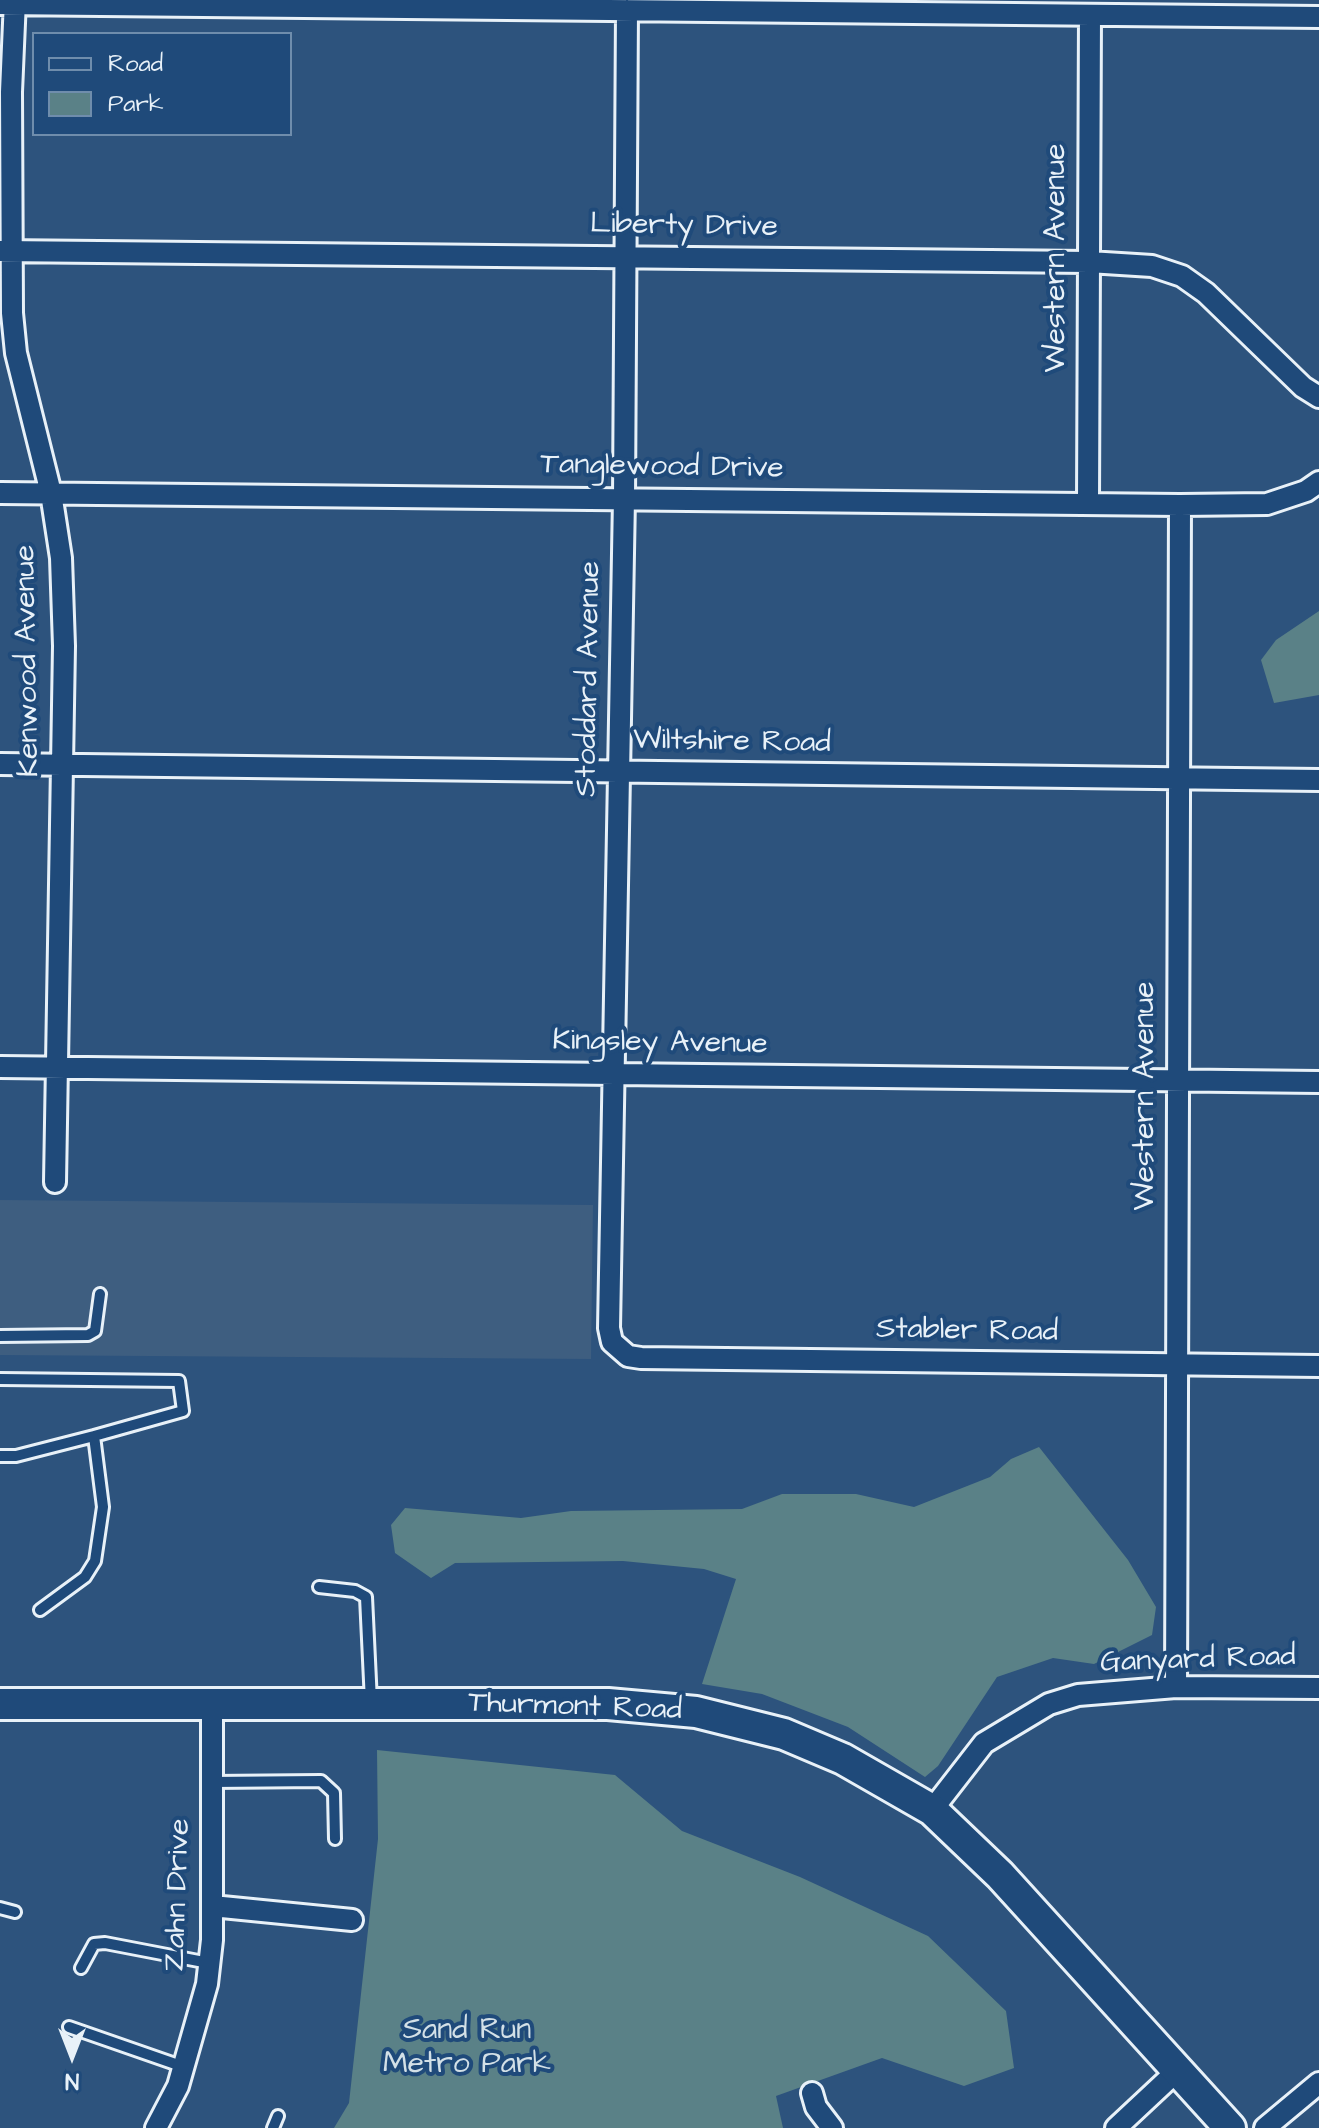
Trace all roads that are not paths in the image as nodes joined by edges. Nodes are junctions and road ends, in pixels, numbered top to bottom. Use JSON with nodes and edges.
{"nodes":[{"id":1,"x":10,"y":2,"type":"edge"},
{"id":2,"x":306,"y":3,"type":"edge"},
{"id":3,"x":499,"y":4,"type":"edge"},
{"id":4,"x":635,"y":7,"type":"edge"},
{"id":5,"x":1211,"y":8,"type":"edge"},
{"id":6,"x":1090,"y":15,"type":"junction"},
{"id":7,"x":1319,"y":17,"type":"edge"},
{"id":8,"x":6,"y":251,"type":"edge"},
{"id":9,"x":625,"y":257,"type":"junction"},
{"id":10,"x":1089,"y":262,"type":"junction"},
{"id":11,"x":1319,"y":397,"type":"edge"},
{"id":12,"x":1319,"y":482,"type":"edge"},
{"id":13,"x":0,"y":493,"type":"edge"},
{"id":14,"x":51,"y":493,"type":"junction"},
{"id":15,"x":624,"y":498,"type":"junction"},
{"id":16,"x":1088,"y":502,"type":"junction"},
{"id":17,"x":1180,"y":505,"type":"junction"},
{"id":18,"x":0,"y":764,"type":"edge"},
{"id":19,"x":62,"y":765,"type":"junction"},
{"id":20,"x":619,"y":771,"type":"junction"},
{"id":21,"x":1177,"y":778,"type":"junction"},
{"id":22,"x":1319,"y":780,"type":"edge"},
{"id":23,"x":0,"y":1067,"type":"edge"},
{"id":24,"x":57,"y":1067,"type":"junction"},
{"id":25,"x":613,"y":1073,"type":"junction"},
{"id":26,"x":1178,"y":1080,"type":"junction"},
{"id":27,"x":1319,"y":1082,"type":"edge"},
{"id":28,"x":55,"y":1182,"type":"dead end"},
{"id":29,"x":100,"y":1294,"type":"dead end"},
{"id":30,"x":0,"y":1336,"type":"edge"},
{"id":31,"x":617,"y":1347,"type":"joint"},
{"id":32,"x":1180,"y":1362,"type":"junction"},
{"id":33,"x":1319,"y":1366,"type":"edge"},
{"id":34,"x":0,"y":1379,"type":"edge"},
{"id":35,"x":94,"y":1436,"type":"junction"},
{"id":36,"x":0,"y":1456,"type":"edge"},
{"id":37,"x":319,"y":1587,"type":"dead end"},
{"id":38,"x":40,"y":1610,"type":"dead end"},
{"id":39,"x":1176,"y":1687,"type":"junction"},
{"id":40,"x":1319,"y":1688,"type":"edge"},
{"id":41,"x":0,"y":1704,"type":"edge"},
{"id":42,"x":212,"y":1704,"type":"junction"},
{"id":43,"x":371,"y":1704,"type":"junction"},
{"id":44,"x":212,"y":1782,"type":"junction"},
{"id":45,"x":932,"y":1810,"type":"junction"},
{"id":46,"x":335,"y":1839,"type":"dead end"},
{"id":47,"x":212,"y":1906,"type":"junction"},
{"id":48,"x":0,"y":1908,"type":"edge"},
{"id":49,"x":15,"y":1912,"type":"dead end"},
{"id":50,"x":352,"y":1920,"type":"dead end"},
{"id":51,"x":209,"y":1963,"type":"junction"},
{"id":52,"x":81,"y":1968,"type":"dead end"},
{"id":53,"x":69,"y":2027,"type":"dead end"},
{"id":54,"x":184,"y":2067,"type":"junction"},
{"id":55,"x":1177,"y":2071,"type":"junction"},
{"id":56,"x":1319,"y":2083,"type":"edge"},
{"id":57,"x":812,"y":2093,"type":"dead end"},
{"id":58,"x":278,"y":2116,"type":"dead end"},
{"id":59,"x":162,"y":2126,"type":"edge"},
{"id":60,"x":273,"y":2128,"type":"edge"},
{"id":61,"x":832,"y":2128,"type":"edge"},
{"id":62,"x":1116,"y":2128,"type":"edge"},
{"id":63,"x":1230,"y":2128,"type":"edge"},
{"id":64,"x":1265,"y":2128,"type":"edge"}],
"edges":[{"from":1,"to":2,"type":"street"},
{"from":1,"to":8,"type":"street","name":"Kenwood Avenue"},
{"from":2,"to":3,"type":"street"},
{"from":3,"to":4,"type":"street"},
{"from":4,"to":6,"type":"street"},
{"from":4,"to":9,"type":"street","name":"Stoddard Avenue"},
{"from":5,"to":6,"type":"street"},
{"from":5,"to":7,"type":"street"},
{"from":6,"to":10,"type":"street","name":"Western Avenue"},
{"from":8,"to":9,"type":"street","name":"Liberty Drive"},
{"from":8,"to":14,"type":"street","name":"Kenwood Avenue"},
{"from":9,"to":10,"type":"street","name":"Liberty Drive"},
{"from":9,"to":15,"type":"street","name":"Stoddard Avenue"},
{"from":10,"to":11,"type":"street","name":"Liberty Drive"},
{"from":10,"to":16,"type":"street","name":"Western Avenue"},
{"from":12,"to":17,"type":"street","name":"Tanglewood Drive"},
{"from":13,"to":14,"type":"street","name":"Tanglewood Drive"},
{"from":14,"to":15,"type":"street","name":"Tanglewood Drive"},
{"from":14,"to":19,"type":"street","name":"Kenwood Avenue"},
{"from":15,"to":16,"type":"street","name":"Tanglewood Drive"},
{"from":15,"to":20,"type":"street","name":"Stoddard Avenue"},
{"from":16,"to":17,"type":"street","name":"Tanglewood Drive"},
{"from":17,"to":21,"type":"street","name":"Western Avenue"},
{"from":18,"to":19,"type":"street","name":"Wiltshire Road"},
{"from":19,"to":20,"type":"street","name":"Wiltshire Road"},
{"from":19,"to":24,"type":"street","name":"Kenwood Avenue"},
{"from":20,"to":21,"type":"street","name":"Wiltshire Road"},
{"from":20,"to":25,"type":"street","name":"Stoddard Avenue"},
{"from":21,"to":22,"type":"street","name":"Wiltshire Road"},
{"from":21,"to":26,"type":"street","name":"Western Avenue"},
{"from":23,"to":24,"type":"street","name":"Kingsley Avenue"},
{"from":24,"to":25,"type":"street","name":"Kingsley Avenue"},
{"from":24,"to":28,"type":"street","name":"Kenwood Avenue"},
{"from":25,"to":26,"type":"street","name":"Kingsley Avenue"},
{"from":25,"to":31,"type":"street","name":"Stoddard Avenue"},
{"from":26,"to":27,"type":"street","name":"Kingsley Avenue"},
{"from":26,"to":32,"type":"street","name":"Western Avenue"},
{"from":29,"to":30,"type":"lane"},
{"from":31,"to":32,"type":"street","name":"Stabler Road"},
{"from":32,"to":33,"type":"street","name":"Stabler Road"},
{"from":32,"to":39,"type":"street","name":"Western Avenue"},
{"from":34,"to":35,"type":"lane"},
{"from":35,"to":36,"type":"lane"},
{"from":35,"to":38,"type":"lane"},
{"from":37,"to":43,"type":"lane"},
{"from":39,"to":40,"type":"street","name":"Ganyard Road"},
{"from":39,"to":45,"type":"street","name":"Ganyard Road"},
{"from":41,"to":42,"type":"street","name":"Thurmont Road"},
{"from":42,"to":43,"type":"street","name":"Thurmont Road"},
{"from":42,"to":44,"type":"street","name":"Zahn Drive"},
{"from":43,"to":45,"type":"street","name":"Thurmont Road"},
{"from":44,"to":46,"type":"lane"},
{"from":44,"to":47,"type":"street","name":"Zahn Drive"},
{"from":45,"to":55,"type":"street","name":"Thurmont Road"},
{"from":47,"to":50,"type":"street"},
{"from":47,"to":51,"type":"street","name":"Zahn Drive"},
{"from":48,"to":49,"type":"lane"},
{"from":51,"to":52,"type":"lane"},
{"from":51,"to":54,"type":"street","name":"Zahn Drive"},
{"from":53,"to":54,"type":"lane"},
{"from":54,"to":59,"type":"street","name":"Zahn Drive"},
{"from":55,"to":62,"type":"street"},
{"from":55,"to":63,"type":"street","name":"Thurmont Road"},
{"from":56,"to":64,"type":"street"},
{"from":57,"to":61,"type":"street"},
{"from":58,"to":60,"type":"lane"}]}
